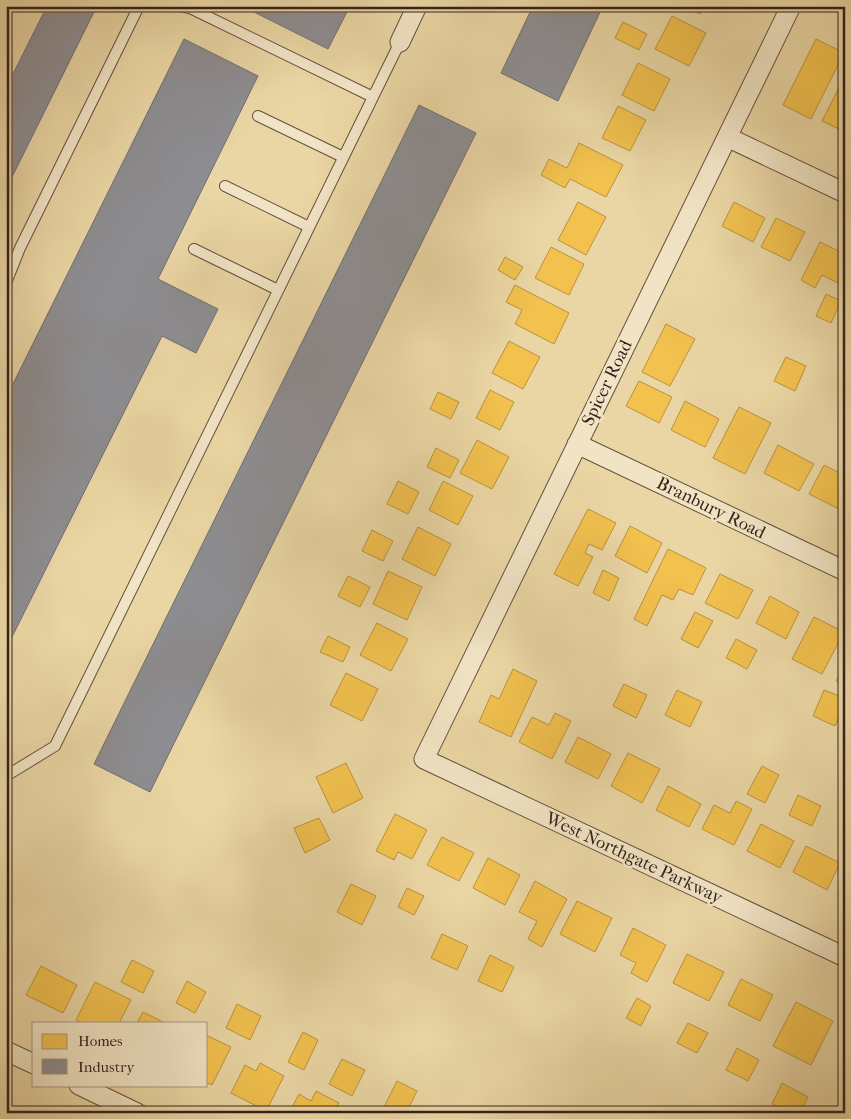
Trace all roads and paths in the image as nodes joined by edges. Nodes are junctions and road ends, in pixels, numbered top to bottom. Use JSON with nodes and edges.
{"nodes":[{"id":1,"x":139,"y":6,"type":"edge"},
{"id":2,"x":178,"y":6,"type":"edge"},
{"id":3,"x":417,"y":6,"type":"edge"},
{"id":4,"x":791,"y":6,"type":"edge"},
{"id":5,"x":400,"y":42,"type":"joint"},
{"id":6,"x":373,"y":96,"type":"junction"},
{"id":7,"x":258,"y":116,"type":"dead end"},
{"id":8,"x":727,"y":137,"type":"junction"},
{"id":9,"x":343,"y":157,"type":"junction"},
{"id":10,"x":225,"y":186,"type":"dead end"},
{"id":11,"x":845,"y":193,"type":"edge"},
{"id":12,"x":309,"y":227,"type":"junction"},
{"id":13,"x":194,"y":249,"type":"dead end"},
{"id":14,"x":6,"y":284,"type":"edge"},
{"id":15,"x":278,"y":290,"type":"junction"},
{"id":16,"x":577,"y":444,"type":"junction"},
{"id":17,"x":845,"y":571,"type":"edge"},
{"id":18,"x":424,"y":759,"type":"joint"},
{"id":19,"x":6,"y":776,"type":"edge"},
{"id":20,"x":845,"y":956,"type":"edge"},
{"id":21,"x":6,"y":1050,"type":"edge"},
{"id":22,"x":32,"y":1063,"type":"edge"},
{"id":23,"x":81,"y":1086,"type":"edge"},
{"id":24,"x":137,"y":1113,"type":"edge"}],
"edges":[{"from":1,"to":14,"type":"lane"},
{"from":2,"to":6,"type":"lane"},
{"from":3,"to":5,"type":"street"},
{"from":4,"to":8,"type":"street","name":"Spicer Road"},
{"from":5,"to":6,"type":"lane"},
{"from":6,"to":9,"type":"lane"},
{"from":7,"to":9,"type":"lane"},
{"from":8,"to":11,"type":"street"},
{"from":8,"to":16,"type":"street","name":"Spicer Road"},
{"from":9,"to":12,"type":"lane"},
{"from":10,"to":12,"type":"lane"},
{"from":12,"to":15,"type":"lane"},
{"from":13,"to":15,"type":"lane"},
{"from":15,"to":19,"type":"lane"},
{"from":16,"to":17,"type":"street","name":"Branbury Road"},
{"from":16,"to":18,"type":"street","name":"Spicer Road"},
{"from":18,"to":20,"type":"street","name":"West Northgate Parkway"},
{"from":21,"to":22,"type":"street"},
{"from":23,"to":24,"type":"street"}]}
